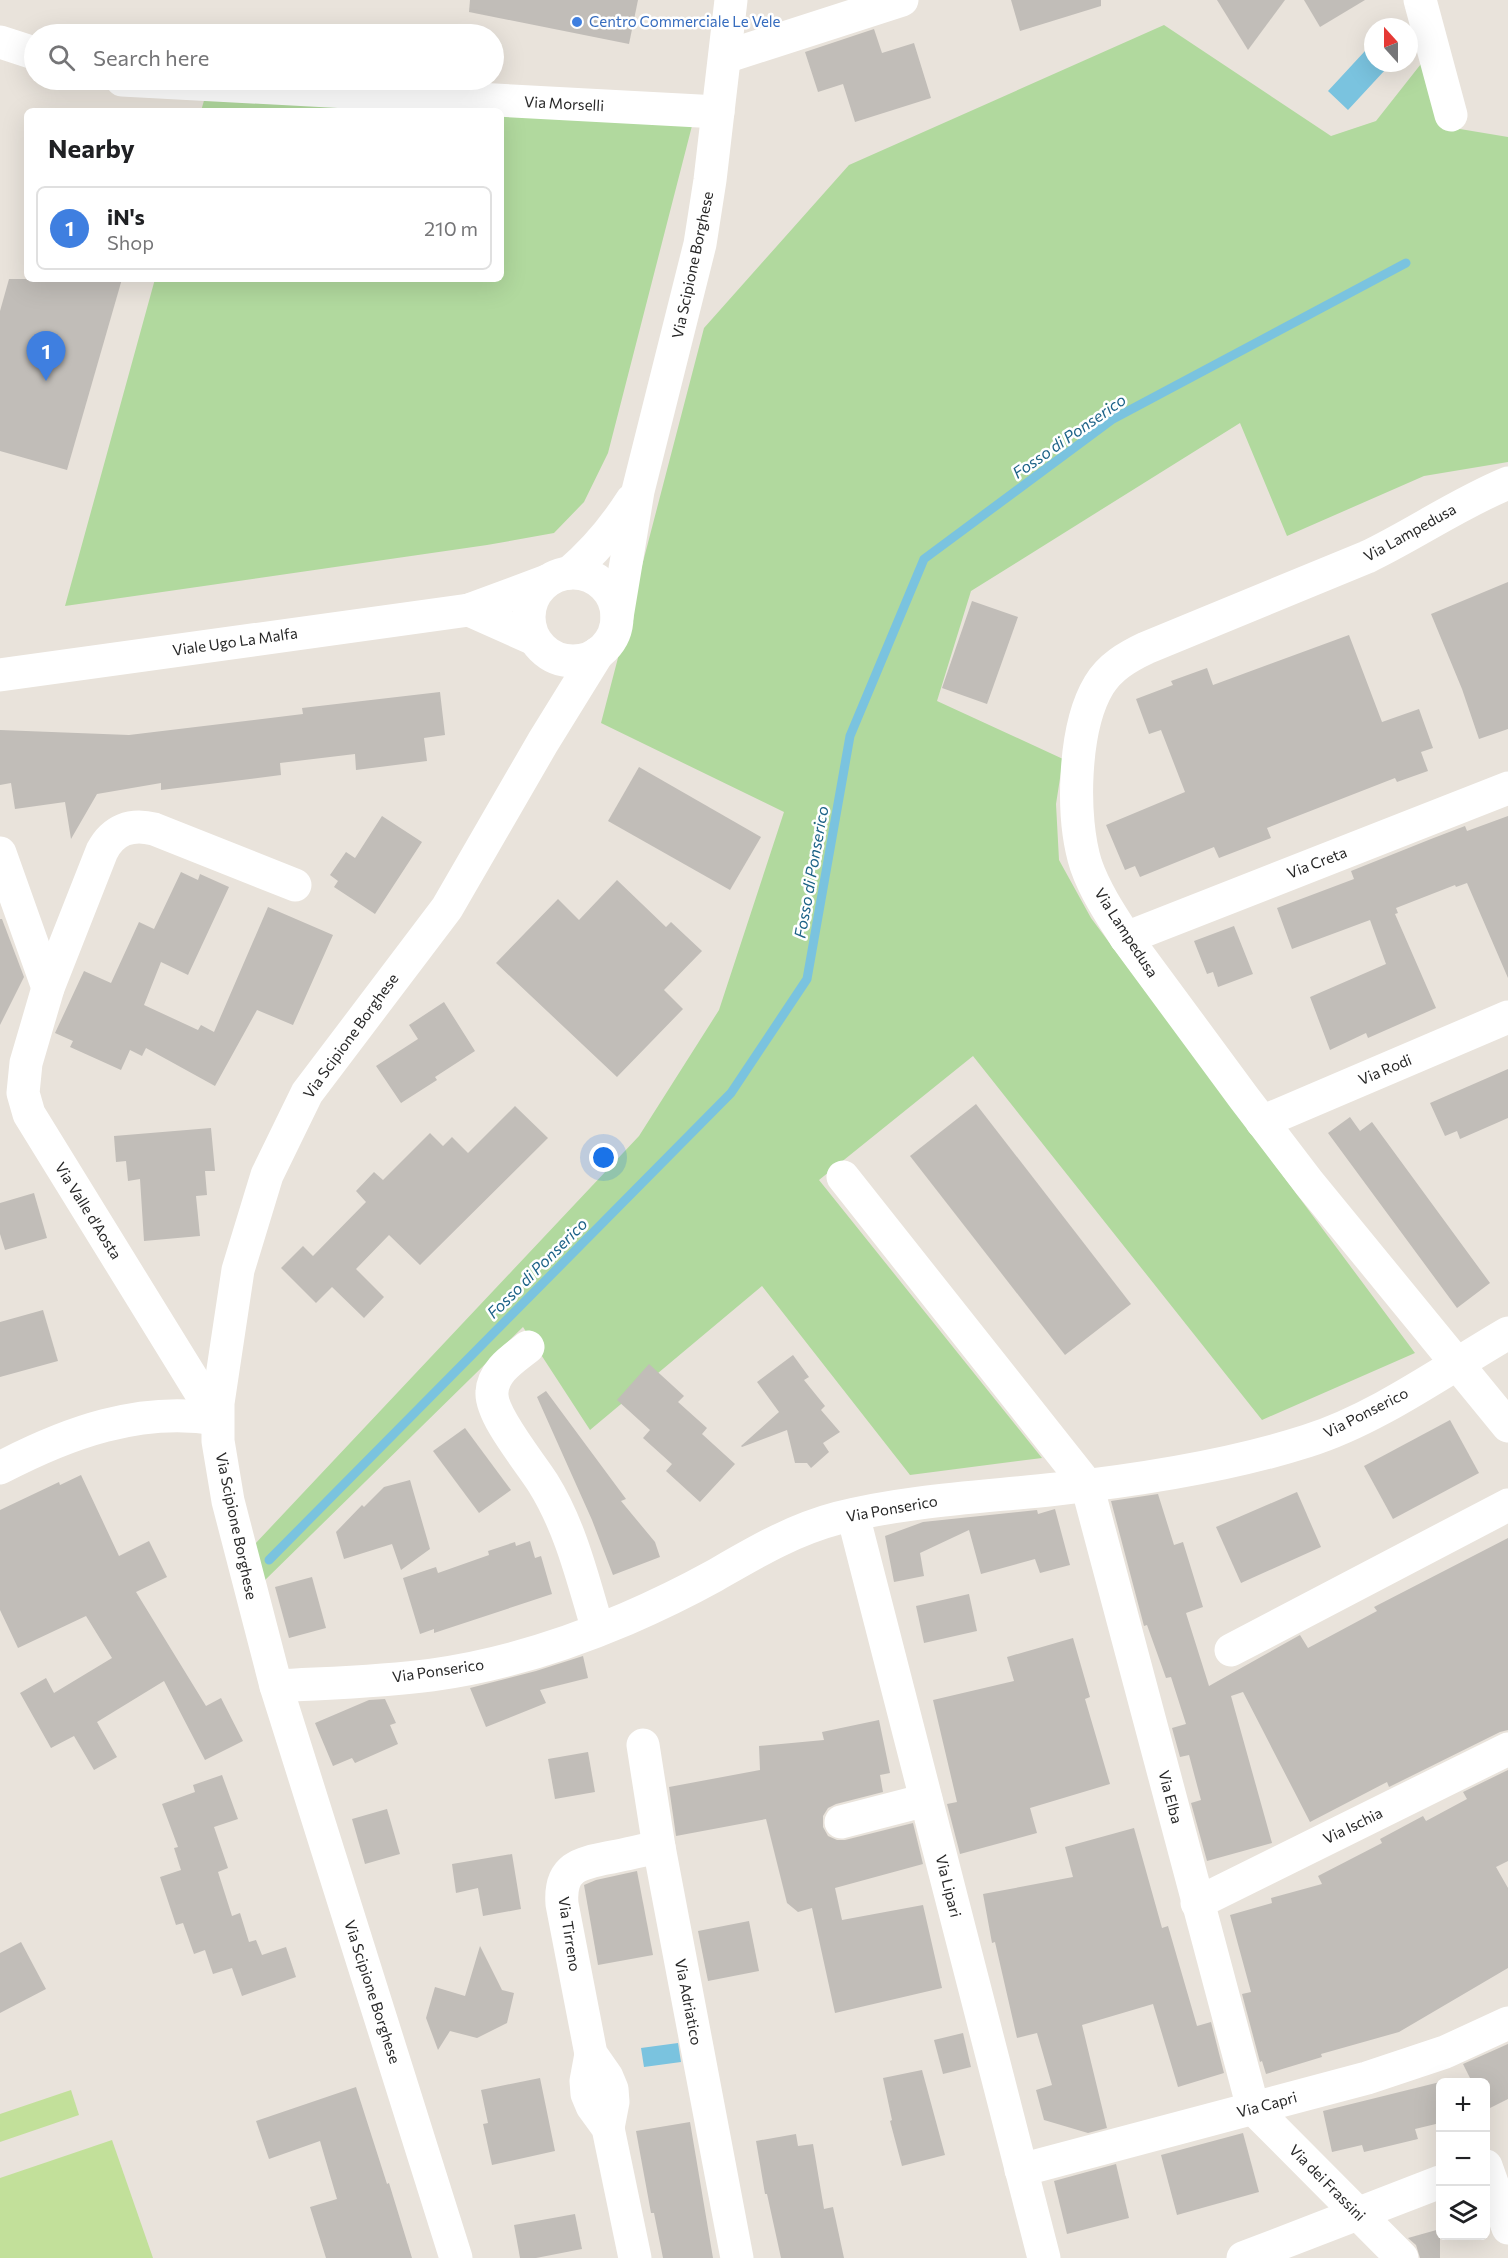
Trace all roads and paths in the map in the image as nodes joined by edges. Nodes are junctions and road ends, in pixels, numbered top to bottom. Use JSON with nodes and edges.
{"nodes":[{"id":1,"x":731,"y":0,"type":"edge"},
{"id":2,"x":902,"y":0,"type":"edge"},
{"id":3,"x":1420,"y":0,"type":"edge"},
{"id":4,"x":0,"y":42,"type":"edge"},
{"id":5,"x":24,"y":50,"type":"edge"},
{"id":6,"x":725,"y":57,"type":"junction"},
{"id":7,"x":308,"y":90,"type":"edge"},
{"id":8,"x":718,"y":112,"type":"junction"},
{"id":9,"x":1451,"y":115,"type":"dead end"},
{"id":10,"x":1508,"y":483,"type":"edge"},
{"id":11,"x":638,"y":490,"type":"junction"},
{"id":12,"x":558,"y":577,"type":"junction"},
{"id":13,"x":469,"y":609,"type":"junction"},
{"id":14,"x":617,"y":617,"type":"junction"},
{"id":15,"x":545,"y":648,"type":"junction"},
{"id":16,"x":598,"y":653,"type":"junction"},
{"id":17,"x":0,"y":675,"type":"edge"},
{"id":18,"x":543,"y":742,"type":"junction"},
{"id":19,"x":1508,"y":788,"type":"edge"},
{"id":20,"x":0,"y":853,"type":"edge"},
{"id":21,"x":295,"y":885,"type":"dead end"},
{"id":22,"x":1126,"y":938,"type":"junction"},
{"id":23,"x":48,"y":988,"type":"junction"},
{"id":24,"x":1508,"y":1017,"type":"edge"},
{"id":25,"x":1262,"y":1122,"type":"junction"},
{"id":26,"x":843,"y":1177,"type":"dead end"},
{"id":27,"x":1508,"y":1333,"type":"edge"},
{"id":28,"x":528,"y":1347,"type":"dead end"},
{"id":29,"x":1456,"y":1364,"type":"junction"},
{"id":30,"x":217,"y":1419,"type":"junction"},
{"id":31,"x":1508,"y":1426,"type":"edge"},
{"id":32,"x":0,"y":1468,"type":"edge"},
{"id":33,"x":1087,"y":1485,"type":"junction"},
{"id":34,"x":1508,"y":1505,"type":"edge"},
{"id":35,"x":853,"y":1515,"type":"junction"},
{"id":36,"x":598,"y":1630,"type":"junction"},
{"id":37,"x":1231,"y":1650,"type":"dead end"},
{"id":38,"x":276,"y":1686,"type":"junction"},
{"id":39,"x":644,"y":1745,"type":"dead end"},
{"id":40,"x":1508,"y":1749,"type":"edge"},
{"id":41,"x":926,"y":1800,"type":"junction"},
{"id":42,"x":841,"y":1822,"type":"dead end"},
{"id":43,"x":659,"y":1847,"type":"junction"},
{"id":44,"x":1197,"y":1903,"type":"junction"},
{"id":45,"x":1508,"y":2024,"type":"edge"},
{"id":46,"x":1253,"y":2108,"type":"junction"},
{"id":47,"x":1508,"y":2156,"type":"edge"},
{"id":48,"x":1490,"y":2164,"type":"edge"},
{"id":49,"x":1021,"y":2170,"type":"junction"},
{"id":50,"x":1490,"y":2179,"type":"edge"},
{"id":51,"x":1436,"y":2184,"type":"edge"},
{"id":52,"x":1358,"y":2214,"type":"junction"},
{"id":53,"x":1508,"y":2228,"type":"edge"},
{"id":54,"x":456,"y":2258,"type":"edge"},
{"id":55,"x":635,"y":2258,"type":"edge"},
{"id":56,"x":737,"y":2258,"type":"edge"},
{"id":57,"x":1044,"y":2258,"type":"edge"},
{"id":58,"x":1243,"y":2258,"type":"edge"},
{"id":59,"x":1402,"y":2258,"type":"edge"}],
"edges":[{"from":1,"to":6,"type":"street","name":"Via Scipione Borghese"},
{"from":2,"to":6,"type":"street"},
{"from":3,"to":9,"type":"street"},
{"from":4,"to":5,"type":"street"},
{"from":6,"to":8,"type":"street","name":"Via Scipione Borghese"},
{"from":7,"to":8,"type":"street","name":"Via Morselli"},
{"from":8,"to":11,"type":"street","name":"Via Scipione Borghese"},
{"from":10,"to":22,"type":"street","name":"Via Lampedusa"},
{"from":11,"to":12,"type":"street","name":"Via Scipione Borghese"},
{"from":11,"to":14,"type":"street","name":"Via Scipione Borghese"},
{"from":12,"to":13,"type":"street","name":"Viale Ugo La Malfa"},
{"from":12,"to":14,"type":"street"},
{"from":12,"to":15,"type":"street"},
{"from":13,"to":15,"type":"street"},
{"from":13,"to":17,"type":"street","name":"Viale Ugo La Malfa"},
{"from":14,"to":16,"type":"street"},
{"from":15,"to":16,"type":"street"},
{"from":15,"to":18,"type":"street","name":"Via Scipione Borghese"},
{"from":16,"to":18,"type":"street","name":"Via Scipione Borghese"},
{"from":18,"to":30,"type":"street","name":"Via Scipione Borghese"},
{"from":19,"to":22,"type":"street","name":"Via Creta"},
{"from":20,"to":23,"type":"street"},
{"from":21,"to":23,"type":"street","name":"Via Valle d'Aosta"},
{"from":22,"to":25,"type":"street","name":"Via Lampedusa"},
{"from":23,"to":30,"type":"street","name":"Via Valle d'Aosta"},
{"from":24,"to":25,"type":"street","name":"Via Rodi"},
{"from":25,"to":29,"type":"street","name":"Via Lampedusa"},
{"from":26,"to":33,"type":"street"},
{"from":27,"to":29,"type":"street","name":"Via Ponserico"},
{"from":28,"to":36,"type":"street"},
{"from":29,"to":31,"type":"street","name":"Via Lampedusa"},
{"from":29,"to":33,"type":"street","name":"Via Ponserico"},
{"from":30,"to":32,"type":"street"},
{"from":30,"to":38,"type":"street","name":"Via Scipione Borghese"},
{"from":33,"to":35,"type":"street","name":"Via Ponserico"},
{"from":33,"to":44,"type":"street","name":"Via Elba"},
{"from":34,"to":37,"type":"street"},
{"from":35,"to":36,"type":"street","name":"Via Ponserico"},
{"from":35,"to":41,"type":"street","name":"Via Lipari"},
{"from":36,"to":38,"type":"street","name":"Via Ponserico"},
{"from":38,"to":54,"type":"street","name":"Via Scipione Borghese"},
{"from":39,"to":43,"type":"street","name":"Via Adriatico"},
{"from":40,"to":44,"type":"street","name":"Via Ischia"},
{"from":41,"to":42,"type":"street"},
{"from":41,"to":49,"type":"street","name":"Via Lipari"},
{"from":43,"to":55,"type":"street","name":"Via Tirreno"},
{"from":43,"to":56,"type":"street","name":"Via Adriatico"},
{"from":44,"to":46,"type":"street","name":"Via Elba"},
{"from":45,"to":46,"type":"street","name":"Via Capri"},
{"from":46,"to":49,"type":"street","name":"Via Capri"},
{"from":46,"to":52,"type":"street","name":"Via dei Frassini"},
{"from":47,"to":48,"type":"street"},
{"from":49,"to":57,"type":"street","name":"Via Lipari"},
{"from":50,"to":53,"type":"street"},
{"from":51,"to":52,"type":"street"},
{"from":52,"to":58,"type":"street"},
{"from":52,"to":59,"type":"street","name":"Via dei Frassini"}]}
